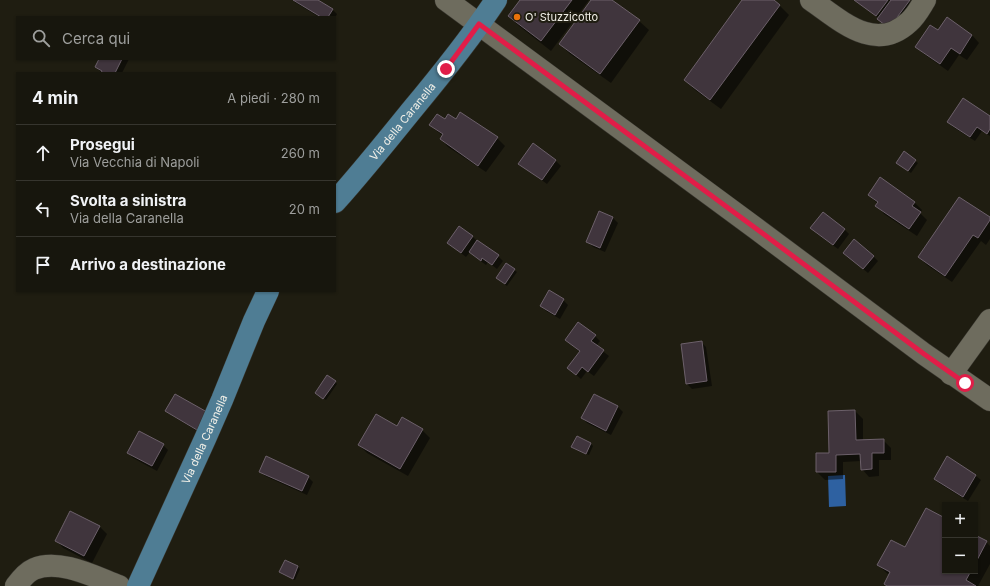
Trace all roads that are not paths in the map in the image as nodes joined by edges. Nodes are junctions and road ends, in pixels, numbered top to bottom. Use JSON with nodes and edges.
{"nodes":[{"id":1,"x":446,"y":0,"type":"edge"},
{"id":2,"x":496,"y":0,"type":"edge"},
{"id":3,"x":811,"y":0,"type":"edge"},
{"id":4,"x":926,"y":0,"type":"edge"},
{"id":5,"x":479,"y":24,"type":"junction"},
{"id":6,"x":336,"y":201,"type":"edge"},
{"id":7,"x":268,"y":292,"type":"edge"},
{"id":8,"x":990,"y":320,"type":"edge"},
{"id":9,"x":951,"y":374,"type":"junction"},
{"id":10,"x":990,"y":400,"type":"edge"},
{"id":11,"x":16,"y":586,"type":"edge"},
{"id":12,"x":119,"y":586,"type":"edge"},
{"id":13,"x":138,"y":586,"type":"edge"}],
"edges":[{"from":1,"to":5,"type":"street"},
{"from":2,"to":5,"type":"main road","name":"Via della Caranella"},
{"from":3,"to":4,"type":"street"},
{"from":5,"to":6,"type":"main road","name":"Via della Caranella"},
{"from":5,"to":9,"type":"street"},
{"from":7,"to":13,"type":"main road","name":"Via della Caranella"},
{"from":8,"to":9,"type":"street"},
{"from":9,"to":10,"type":"street"},
{"from":11,"to":12,"type":"street"}]}
